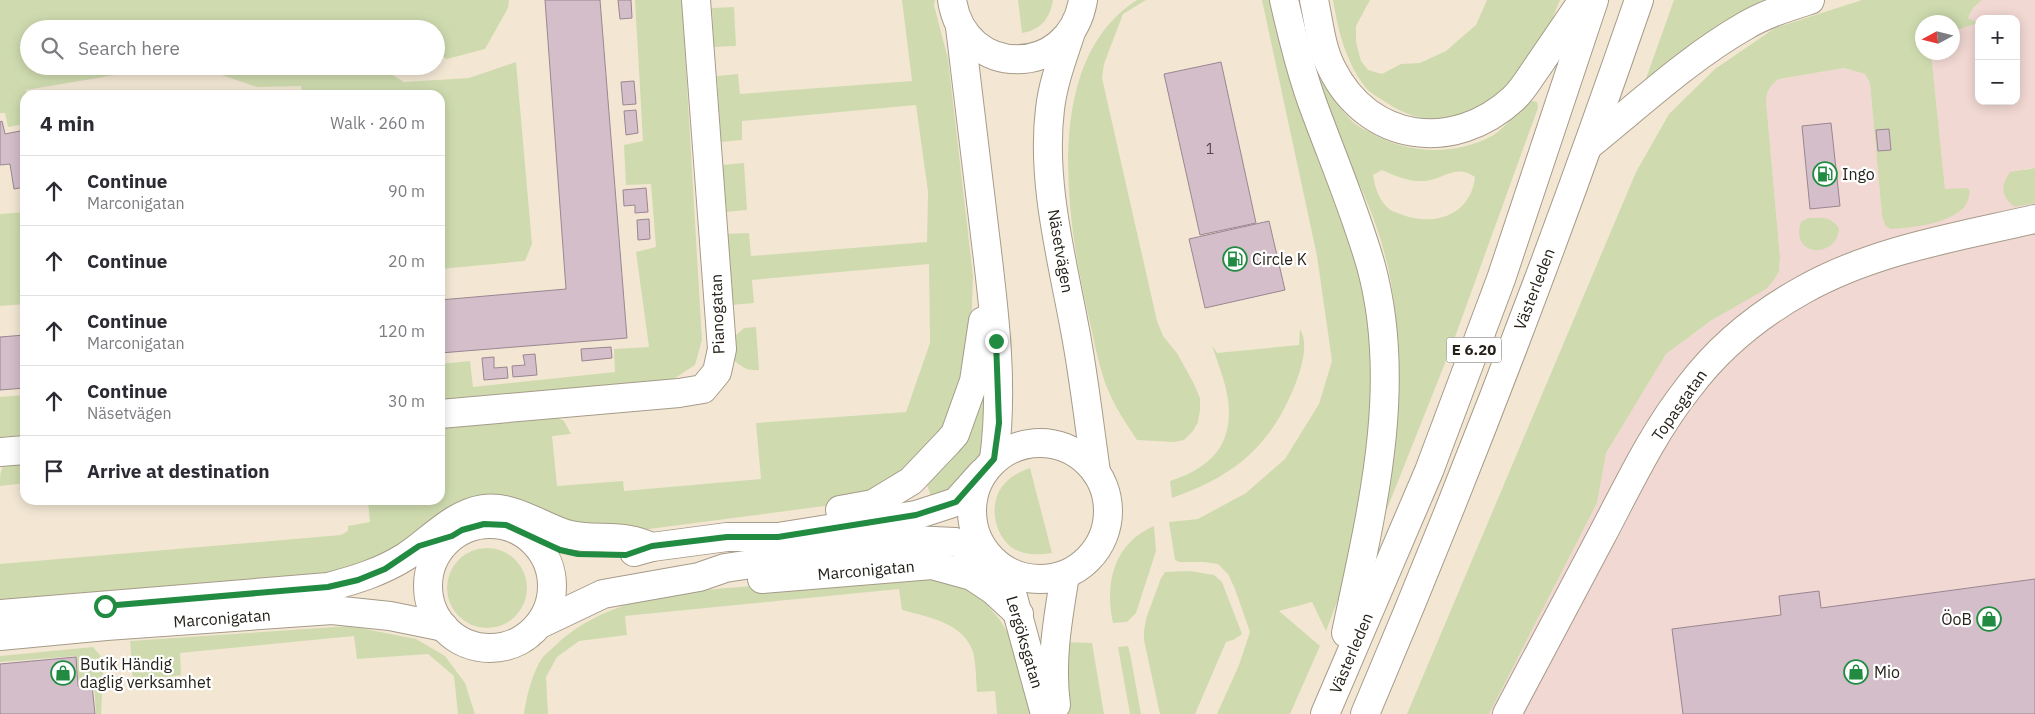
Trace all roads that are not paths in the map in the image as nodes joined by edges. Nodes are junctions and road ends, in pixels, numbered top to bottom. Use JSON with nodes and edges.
{"nodes":[{"id":1,"x":696,"y":0,"type":"edge"},
{"id":2,"x":952,"y":0,"type":"edge"},
{"id":3,"x":1284,"y":0,"type":"edge"},
{"id":4,"x":1314,"y":0,"type":"edge"},
{"id":5,"x":1582,"y":0,"type":"edge"},
{"id":6,"x":1594,"y":0,"type":"edge"},
{"id":7,"x":1639,"y":0,"type":"edge"},
{"id":8,"x":1810,"y":0,"type":"edge"},
{"id":9,"x":1082,"y":11,"type":"edge"},
{"id":10,"x":960,"y":27,"type":"junction"},
{"id":11,"x":1589,"y":145,"type":"junction"},
{"id":12,"x":2035,"y":218,"type":"edge"},
{"id":13,"x":990,"y":274,"type":"junction"},
{"id":14,"x":445,"y":414,"type":"edge"},
{"id":15,"x":20,"y":450,"type":"edge"},
{"id":16,"x":0,"y":452,"type":"edge"},
{"id":17,"x":988,"y":466,"type":"junction"},
{"id":18,"x":1096,"y":472,"type":"junction"},
{"id":19,"x":516,"y":529,"type":"junction"},
{"id":20,"x":452,"y":536,"type":"junction"},
{"id":21,"x":727,"y":537,"type":"junction"},
{"id":22,"x":419,"y":546,"type":"junction"},
{"id":23,"x":652,"y":546,"type":"junction"},
{"id":24,"x":996,"y":563,"type":"junction"},
{"id":25,"x":1066,"y":575,"type":"junction"},
{"id":26,"x":699,"y":577,"type":"junction"},
{"id":27,"x":0,"y":614,"type":"edge"},
{"id":28,"x":1019,"y":614,"type":"junction"},
{"id":29,"x":540,"y":624,"type":"junction"},
{"id":30,"x":444,"y":627,"type":"junction"},
{"id":31,"x":0,"y":636,"type":"edge"},
{"id":32,"x":1329,"y":704,"type":"edge"},
{"id":33,"x":1045,"y":714,"type":"edge"},
{"id":34,"x":1057,"y":714,"type":"edge"},
{"id":35,"x":1365,"y":714,"type":"edge"},
{"id":36,"x":1507,"y":714,"type":"edge"}],
"edges":[{"from":1,"to":14,"type":"main road","name":"Pianogatan"},
{"from":2,"to":10,"type":"main road"},
{"from":3,"to":32,"type":"main road"},
{"from":4,"to":5,"type":"main road"},
{"from":6,"to":32,"type":"main road","name":"Västerleden","number":"E 6.20"},
{"from":7,"to":11,"type":"main road","name":"Västerleden","number":"E 6.20"},
{"from":8,"to":11,"type":"main road"},
{"from":9,"to":10,"type":"main road"},
{"from":9,"to":18,"type":"main road","name":"Näsetvägen"},
{"from":10,"to":13,"type":"main road"},
{"from":11,"to":35,"type":"main road","name":"Västerleden","number":"E 6.20"},
{"from":12,"to":36,"type":"main road","name":"Topasgatan"},
{"from":13,"to":17,"type":"main road"},
{"from":13,"to":21,"type":"main road","name":"Marconigatan"},
{"from":15,"to":16,"type":"main road"},
{"from":17,"to":18,"type":"main road"},
{"from":17,"to":21,"type":"main road","name":"Marconigatan"},
{"from":17,"to":24,"type":"main road"},
{"from":18,"to":25,"type":"main road"},
{"from":19,"to":20,"type":"main road"},
{"from":19,"to":23,"type":"main road","name":"Marconigatan"},
{"from":19,"to":29,"type":"main road"},
{"from":20,"to":22,"type":"main road","name":"Marconigatan"},
{"from":20,"to":30,"type":"main road"},
{"from":21,"to":23,"type":"main road","name":"Marconigatan"},
{"from":22,"to":23,"type":"main road","name":"Marconigatan"},
{"from":22,"to":27,"type":"main road","name":"Marconigatan"},
{"from":24,"to":25,"type":"main road"},
{"from":24,"to":26,"type":"main road","name":"Marconigatan"},
{"from":24,"to":28,"type":"main road","name":"Lergöksgatan"},
{"from":25,"to":34,"type":"main road","name":"Lergöksgatan"},
{"from":26,"to":28,"type":"main road","name":"Marconigatan"},
{"from":26,"to":29,"type":"main road","name":"Marconigatan"},
{"from":28,"to":33,"type":"main road","name":"Lergöksgatan"},
{"from":29,"to":30,"type":"main road"},
{"from":30,"to":31,"type":"main road","name":"Marconigatan"}]}
